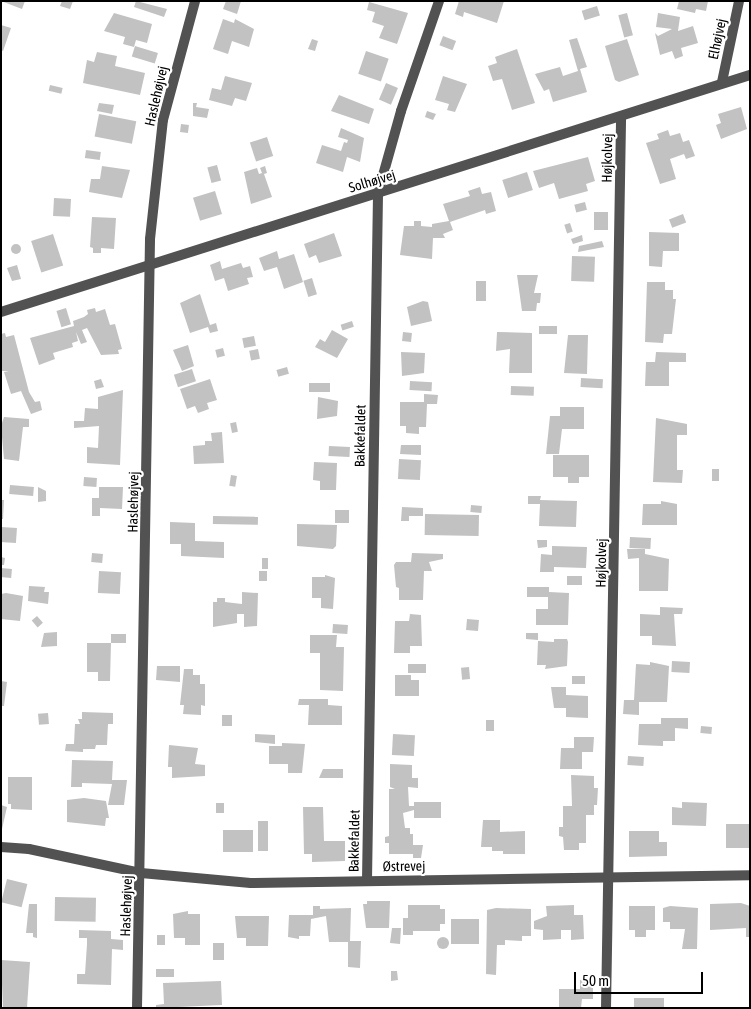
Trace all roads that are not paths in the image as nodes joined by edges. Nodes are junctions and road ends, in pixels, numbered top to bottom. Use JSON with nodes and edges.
{"nodes":[{"id":1,"x":195,"y":1,"type":"edge"},
{"id":2,"x":438,"y":1,"type":"edge"},
{"id":3,"x":739,"y":1,"type":"edge"},
{"id":4,"x":750,"y":75,"type":"edge"},
{"id":5,"x":722,"y":82,"type":"junction"},
{"id":6,"x":621,"y":118,"type":"junction"},
{"id":7,"x":378,"y":193,"type":"junction"},
{"id":8,"x":150,"y":265,"type":"junction"},
{"id":9,"x":1,"y":312,"type":"edge"},
{"id":10,"x":1,"y":847,"type":"edge"},
{"id":11,"x":141,"y":872,"type":"junction"},
{"id":12,"x":750,"y":875,"type":"edge"},
{"id":13,"x":609,"y":877,"type":"junction"},
{"id":14,"x":367,"y":880,"type":"junction"},
{"id":15,"x":136,"y":1008,"type":"edge"},
{"id":16,"x":606,"y":1008,"type":"edge"}],
"edges":[{"from":1,"to":8,"type":"street","name":"Haslehøjvej"},
{"from":2,"to":7,"type":"street","name":"Bakkefaldet"},
{"from":3,"to":5,"type":"street","name":"Elhøjvej"},
{"from":4,"to":5,"type":"street","name":"Solhøjvej"},
{"from":5,"to":6,"type":"street","name":"Solhøjvej"},
{"from":6,"to":7,"type":"street","name":"Solhøjvej"},
{"from":6,"to":13,"type":"street","name":"Højkolvej"},
{"from":7,"to":8,"type":"street","name":"Solhøjvej"},
{"from":7,"to":14,"type":"street","name":"Bakkefaldet"},
{"from":8,"to":9,"type":"street","name":"Solhøjvej"},
{"from":8,"to":11,"type":"street","name":"Haslehøjvej"},
{"from":10,"to":11,"type":"street","name":"Østrevej"},
{"from":11,"to":14,"type":"street","name":"Østrevej"},
{"from":11,"to":15,"type":"street","name":"Haslehøjvej"},
{"from":12,"to":13,"type":"street","name":"Østrevej"},
{"from":13,"to":14,"type":"street","name":"Østrevej"},
{"from":13,"to":16,"type":"street","name":"Højkolvej"}]}
